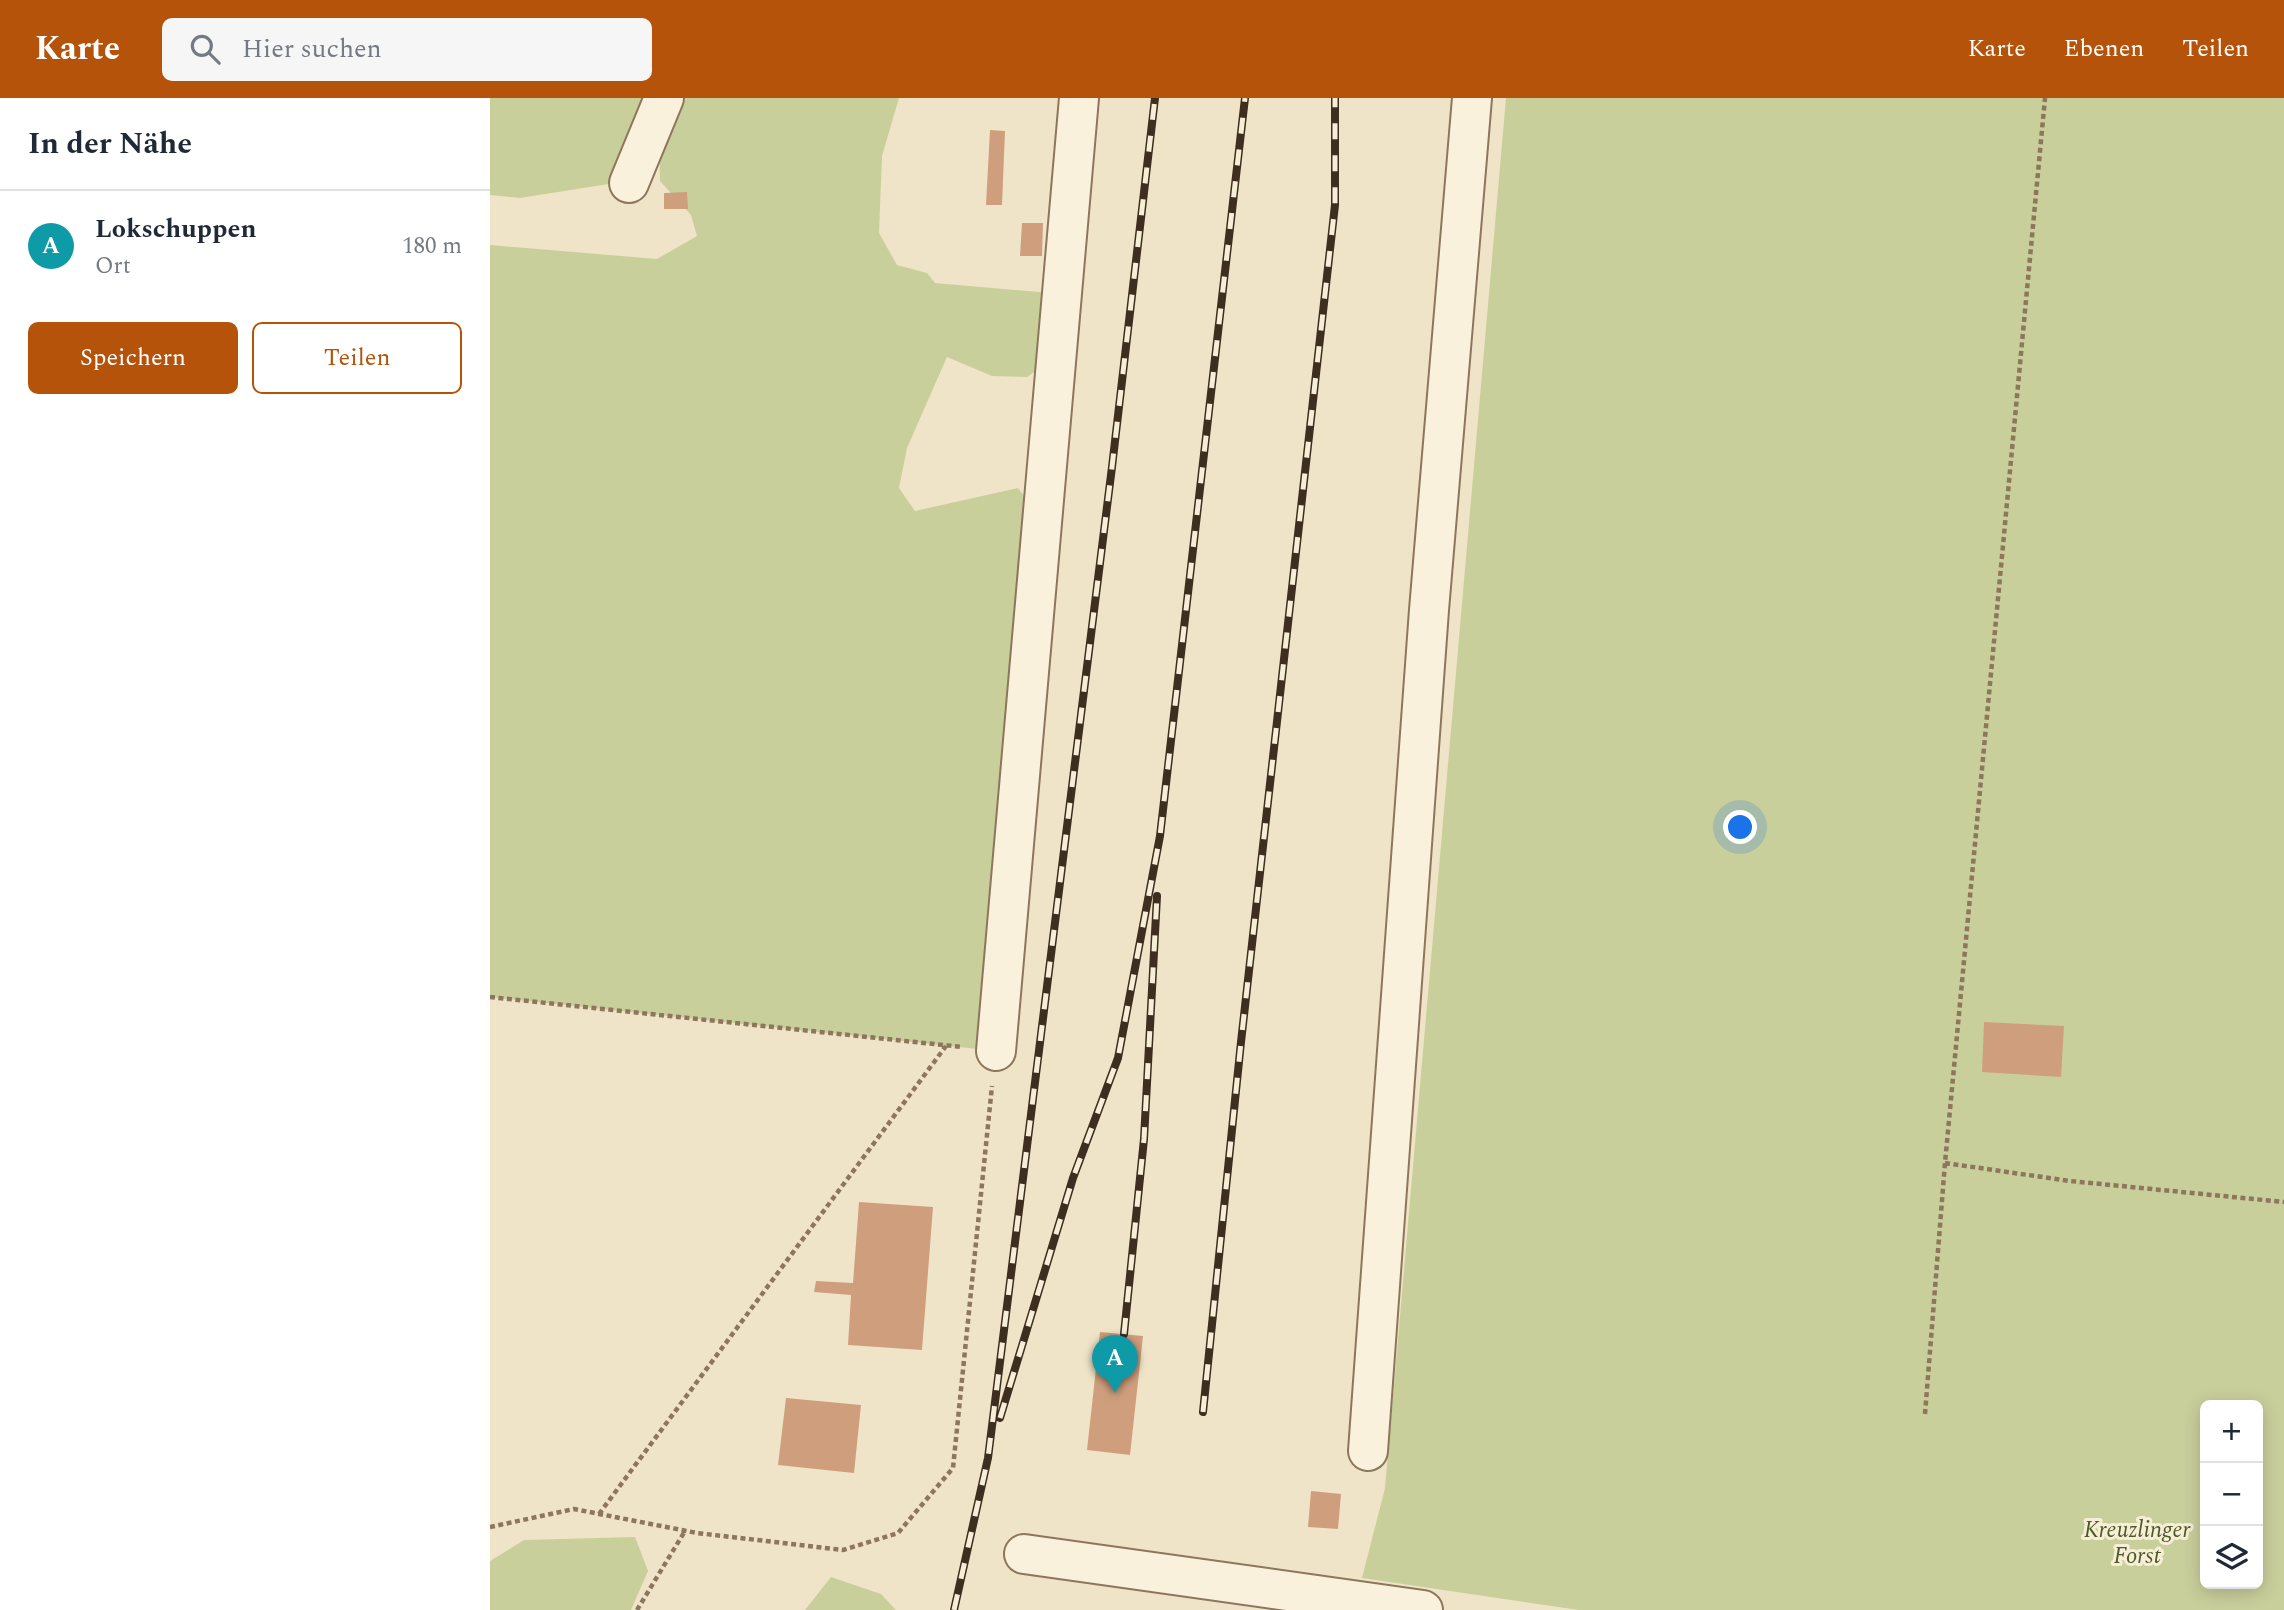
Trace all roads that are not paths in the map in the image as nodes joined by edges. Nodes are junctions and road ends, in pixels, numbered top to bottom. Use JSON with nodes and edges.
{"nodes":[{"id":1,"x":664,"y":98,"type":"edge"},
{"id":2,"x":1079,"y":98,"type":"edge"},
{"id":3,"x":1472,"y":98,"type":"edge"},
{"id":4,"x":629,"y":183,"type":"dead end"},
{"id":5,"x":996,"y":1051,"type":"road end"},
{"id":6,"x":1368,"y":1451,"type":"dead end"},
{"id":7,"x":1024,"y":1554,"type":"dead end"},
{"id":8,"x":1202,"y":1595,"type":"edge"},
{"id":9,"x":1423,"y":1610,"type":"edge"}],
"edges":[{"from":1,"to":4,"type":"lane"},
{"from":2,"to":5,"type":"lane"},
{"from":3,"to":6,"type":"lane"},
{"from":7,"to":8,"type":"lane"},
{"from":8,"to":9,"type":"lane"}]}
